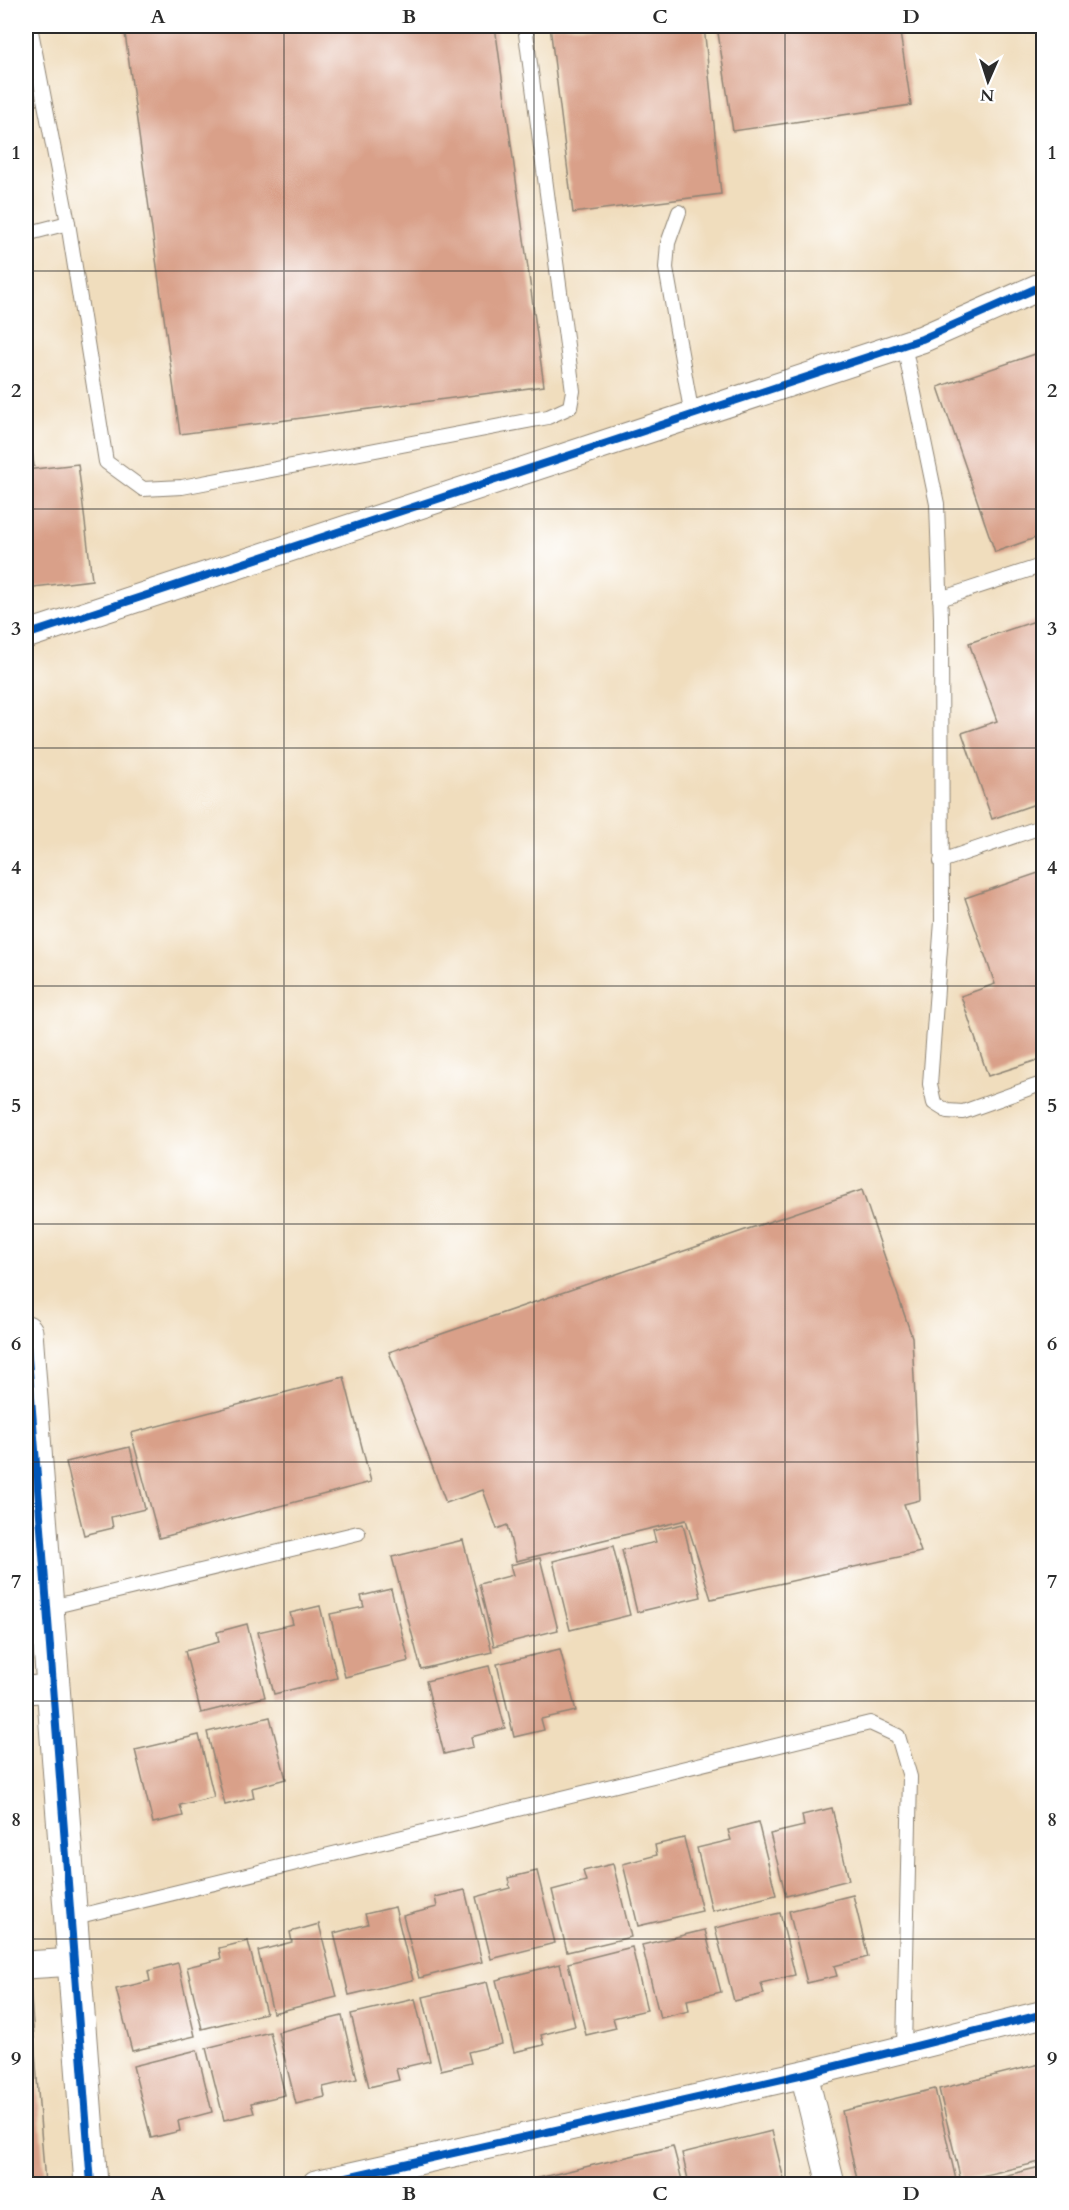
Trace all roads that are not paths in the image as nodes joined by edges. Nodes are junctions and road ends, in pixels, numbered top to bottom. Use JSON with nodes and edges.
{"nodes":[{"id":1,"x":30,"y":26,"type":"edge"},
{"id":2,"x":525,"y":26,"type":"edge"},
{"id":3,"x":679,"y":212,"type":"dead end"},
{"id":4,"x":68,"y":223,"type":"junction"},
{"id":5,"x":26,"y":234,"type":"edge"},
{"id":6,"x":1044,"y":285,"type":"edge"},
{"id":7,"x":904,"y":345,"type":"junction"},
{"id":8,"x":692,"y":416,"type":"junction"},
{"id":9,"x":1044,"y":565,"type":"edge"},
{"id":10,"x":940,"y":599,"type":"junction"},
{"id":11,"x":26,"y":635,"type":"edge"},
{"id":12,"x":1044,"y":826,"type":"edge"},
{"id":13,"x":941,"y":861,"type":"junction"},
{"id":14,"x":1044,"y":1083,"type":"edge"},
{"id":15,"x":26,"y":1332,"type":"edge"},
{"id":16,"x":29,"y":1430,"type":"edge"},
{"id":17,"x":358,"y":1533,"type":"dead end"},
{"id":18,"x":47,"y":1608,"type":"junction"},
{"id":19,"x":39,"y":1689,"type":"edge"},
{"id":20,"x":70,"y":1918,"type":"junction"},
{"id":21,"x":74,"y":1962,"type":"junction"},
{"id":22,"x":26,"y":1965,"type":"edge"},
{"id":23,"x":1044,"y":2014,"type":"edge"},
{"id":24,"x":904,"y":2049,"type":"junction"},
{"id":25,"x":804,"y":2073,"type":"junction"},
{"id":26,"x":91,"y":2184,"type":"edge"},
{"id":27,"x":316,"y":2184,"type":"edge"},
{"id":28,"x":831,"y":2184,"type":"edge"}],
"edges":[{"from":1,"to":4,"type":"lane"},
{"from":2,"to":4,"type":"lane"},
{"from":3,"to":8,"type":"lane"},
{"from":4,"to":5,"type":"lane"},
{"from":6,"to":7,"type":"street"},
{"from":7,"to":8,"type":"street"},
{"from":7,"to":10,"type":"lane"},
{"from":8,"to":11,"type":"street"},
{"from":9,"to":10,"type":"lane"},
{"from":10,"to":13,"type":"lane"},
{"from":12,"to":13,"type":"lane"},
{"from":13,"to":14,"type":"lane"},
{"from":15,"to":16,"type":"street"},
{"from":16,"to":18,"type":"street"},
{"from":17,"to":18,"type":"lane"},
{"from":18,"to":19,"type":"street"},
{"from":19,"to":20,"type":"street"},
{"from":20,"to":21,"type":"street"},
{"from":20,"to":24,"type":"lane"},
{"from":21,"to":22,"type":"street"},
{"from":21,"to":26,"type":"street"},
{"from":23,"to":24,"type":"street"},
{"from":24,"to":25,"type":"street"},
{"from":25,"to":27,"type":"street"},
{"from":25,"to":28,"type":"street"}]}
